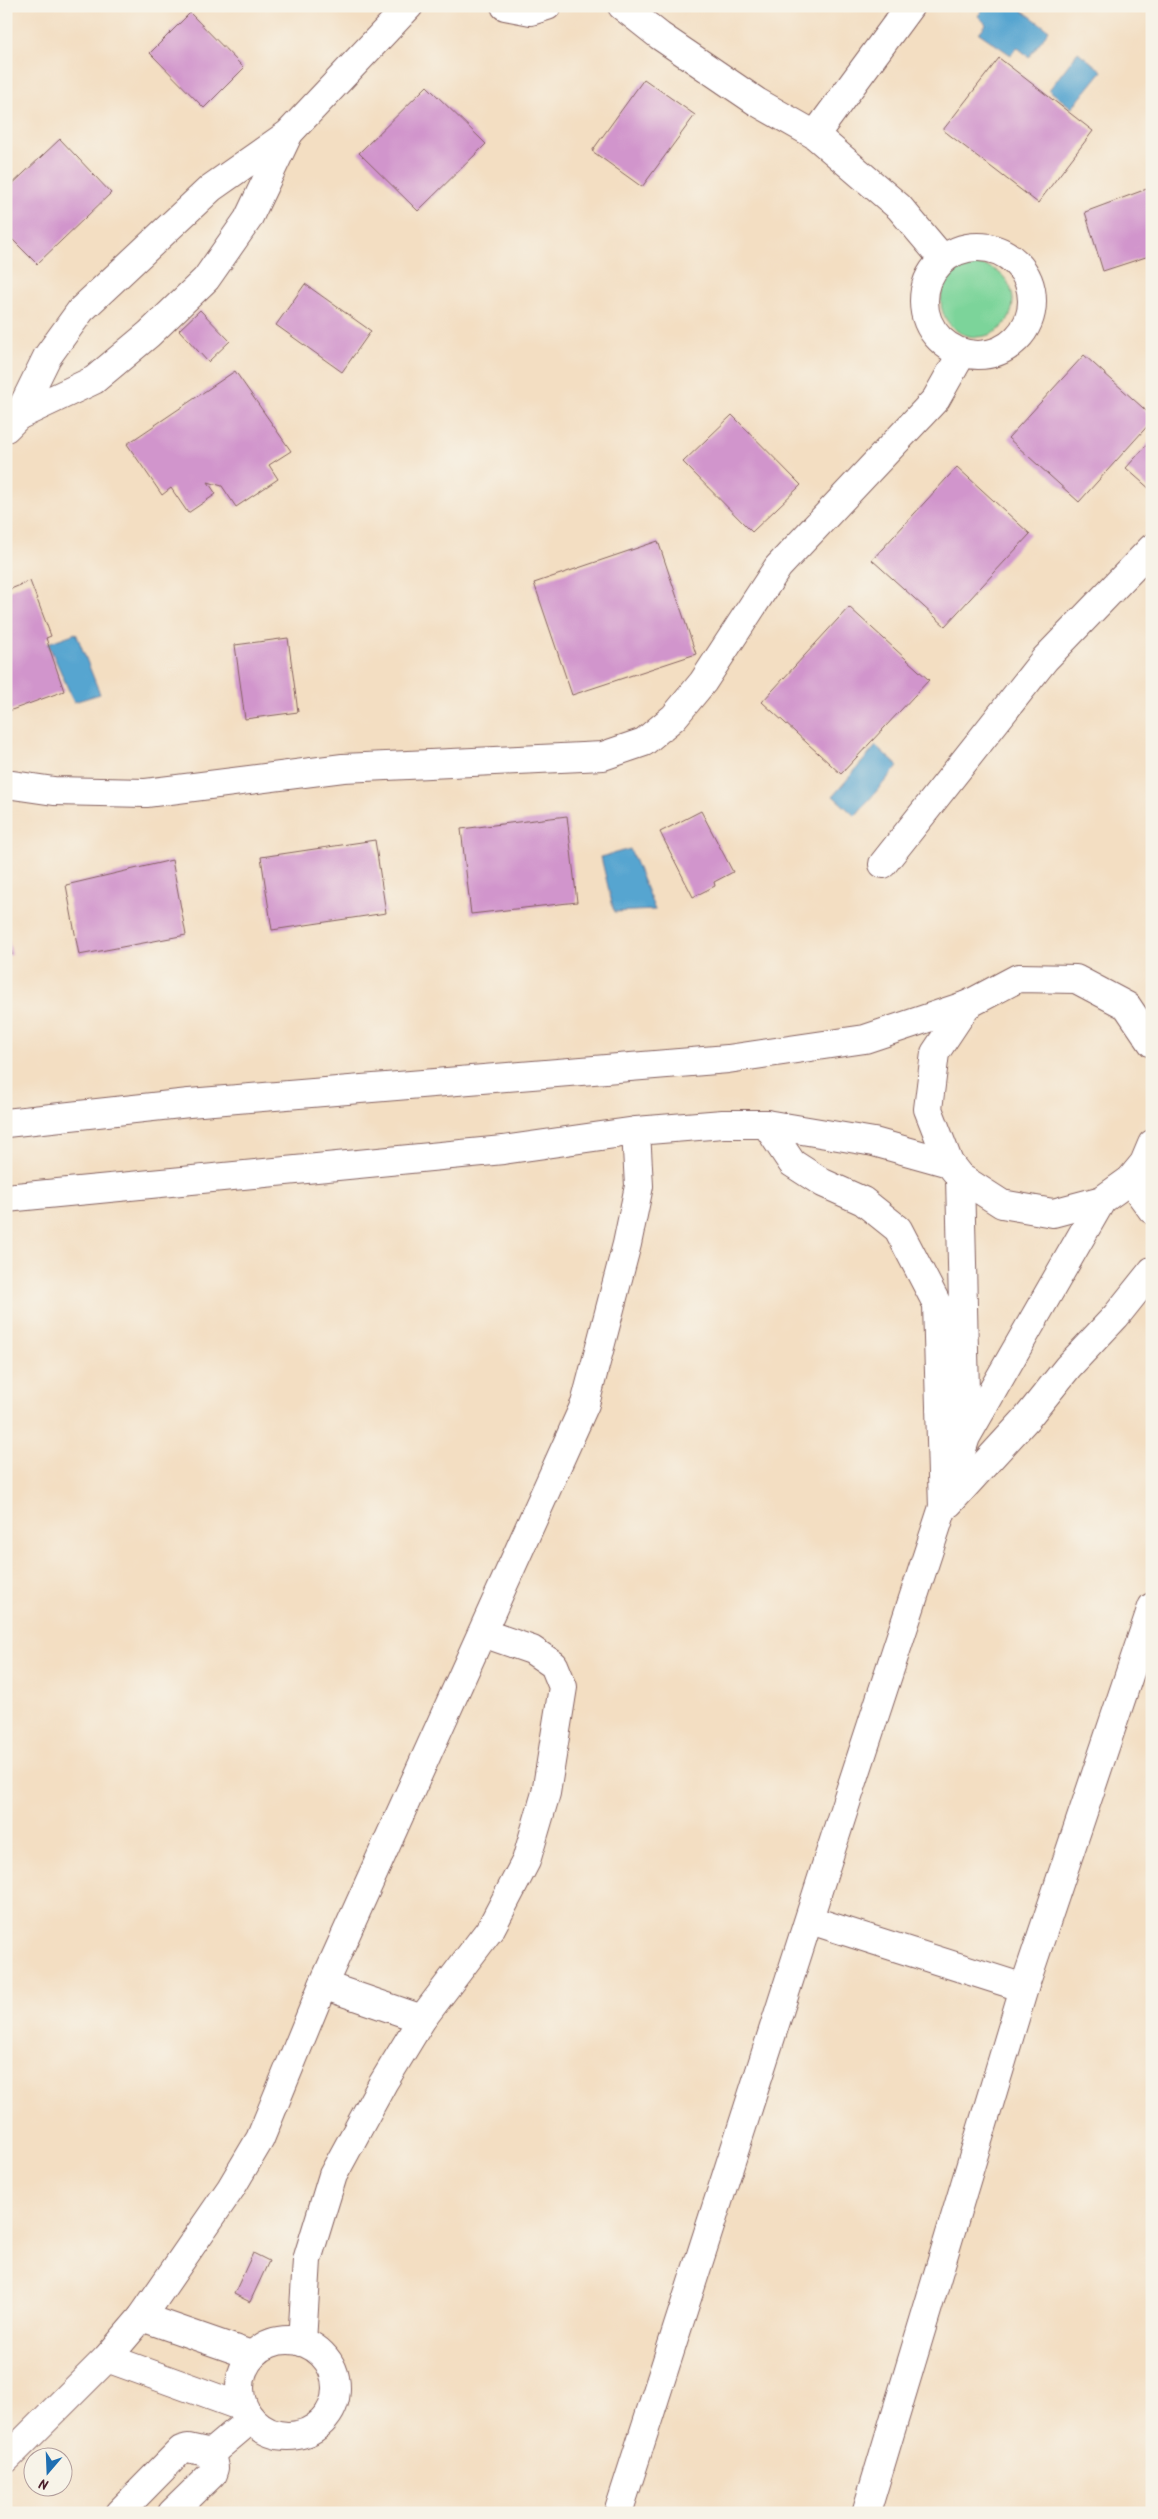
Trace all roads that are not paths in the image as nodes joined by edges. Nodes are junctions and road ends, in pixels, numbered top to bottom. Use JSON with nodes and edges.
{"nodes":[{"id":1,"x":409,"y":6,"type":"edge"},
{"id":2,"x":505,"y":6,"type":"edge"},
{"id":3,"x":547,"y":6,"type":"edge"},
{"id":4,"x":622,"y":6,"type":"edge"},
{"id":5,"x":910,"y":6,"type":"edge"},
{"id":6,"x":288,"y":134,"type":"junction"},
{"id":7,"x":815,"y":135,"type":"junction"},
{"id":8,"x":943,"y":259,"type":"junction"},
{"id":9,"x":962,"y":353,"type":"junction"},
{"id":10,"x":12,"y":422,"type":"edge"},
{"id":11,"x":1152,"y":548,"type":"edge"},
{"id":12,"x":6,"y":784,"type":"edge"},
{"id":13,"x":883,"y":864,"type":"dead end"},
{"id":14,"x":967,"y":1005,"type":"junction"},
{"id":15,"x":1139,"y":1006,"type":"edge"},
{"id":16,"x":1152,"y":1043,"type":"edge"},
{"id":17,"x":6,"y":1124,"type":"edge"},
{"id":18,"x":766,"y":1124,"type":"junction"},
{"id":19,"x":636,"y":1131,"type":"junction"},
{"id":20,"x":1152,"y":1144,"type":"edge"},
{"id":21,"x":955,"y":1170,"type":"junction"},
{"id":22,"x":1130,"y":1180,"type":"junction"},
{"id":23,"x":6,"y":1198,"type":"edge"},
{"id":24,"x":1102,"y":1200,"type":"junction"},
{"id":25,"x":1152,"y":1210,"type":"edge"},
{"id":26,"x":1152,"y":1271,"type":"edge"},
{"id":27,"x":966,"y":1438,"type":"junction"},
{"id":28,"x":943,"y":1509,"type":"junction"},
{"id":29,"x":1152,"y":1607,"type":"edge"},
{"id":30,"x":483,"y":1633,"type":"junction"},
{"id":31,"x":810,"y":1920,"type":"junction"},
{"id":32,"x":323,"y":1985,"type":"junction"},
{"id":33,"x":1024,"y":1988,"type":"junction"},
{"id":34,"x":422,"y":2019,"type":"junction"},
{"id":35,"x":142,"y":2317,"type":"junction"},
{"id":36,"x":302,"y":2342,"type":"junction"},
{"id":37,"x":251,"y":2355,"type":"junction"},
{"id":38,"x":107,"y":2358,"type":"junction"},
{"id":39,"x":246,"y":2413,"type":"junction"},
{"id":40,"x":211,"y":2453,"type":"junction"},
{"id":41,"x":6,"y":2459,"type":"edge"},
{"id":42,"x":120,"y":2513,"type":"edge"},
{"id":43,"x":172,"y":2513,"type":"edge"},
{"id":44,"x":618,"y":2513,"type":"edge"},
{"id":45,"x":866,"y":2513,"type":"edge"}],
"edges":[{"from":1,"to":6,"type":"street"},
{"from":2,"to":3,"type":"street"},
{"from":4,"to":7,"type":"street"},
{"from":5,"to":7,"type":"street"},
{"from":6,"to":10,"type":"street"},
{"from":6,"to":10,"type":"street"},
{"from":7,"to":8,"type":"street"},
{"from":8,"to":9,"type":"street"},
{"from":8,"to":9,"type":"street"},
{"from":9,"to":12,"type":"street"},
{"from":11,"to":13,"type":"street"},
{"from":14,"to":15,"type":"street"},
{"from":14,"to":17,"type":"street"},
{"from":14,"to":21,"type":"street"},
{"from":15,"to":16,"type":"street"},
{"from":18,"to":19,"type":"street"},
{"from":18,"to":21,"type":"street"},
{"from":18,"to":28,"type":"street"},
{"from":19,"to":23,"type":"street"},
{"from":19,"to":30,"type":"street"},
{"from":20,"to":22,"type":"street"},
{"from":21,"to":24,"type":"street"},
{"from":21,"to":27,"type":"street"},
{"from":22,"to":24,"type":"street"},
{"from":22,"to":25,"type":"street"},
{"from":24,"to":27,"type":"street"},
{"from":26,"to":28,"type":"street"},
{"from":27,"to":28,"type":"street"},
{"from":28,"to":31,"type":"street"},
{"from":29,"to":33,"type":"street"},
{"from":30,"to":32,"type":"street"},
{"from":30,"to":34,"type":"street"},
{"from":31,"to":33,"type":"street"},
{"from":31,"to":44,"type":"street"},
{"from":32,"to":34,"type":"street"},
{"from":32,"to":35,"type":"street"},
{"from":33,"to":45,"type":"street"},
{"from":34,"to":36,"type":"street"},
{"from":35,"to":37,"type":"street"},
{"from":35,"to":38,"type":"street"},
{"from":36,"to":37,"type":"street"},
{"from":36,"to":39,"type":"street"},
{"from":37,"to":39,"type":"street"},
{"from":38,"to":39,"type":"street"},
{"from":38,"to":41,"type":"street"},
{"from":39,"to":40,"type":"street"},
{"from":40,"to":42,"type":"street"},
{"from":40,"to":43,"type":"street"}]}
